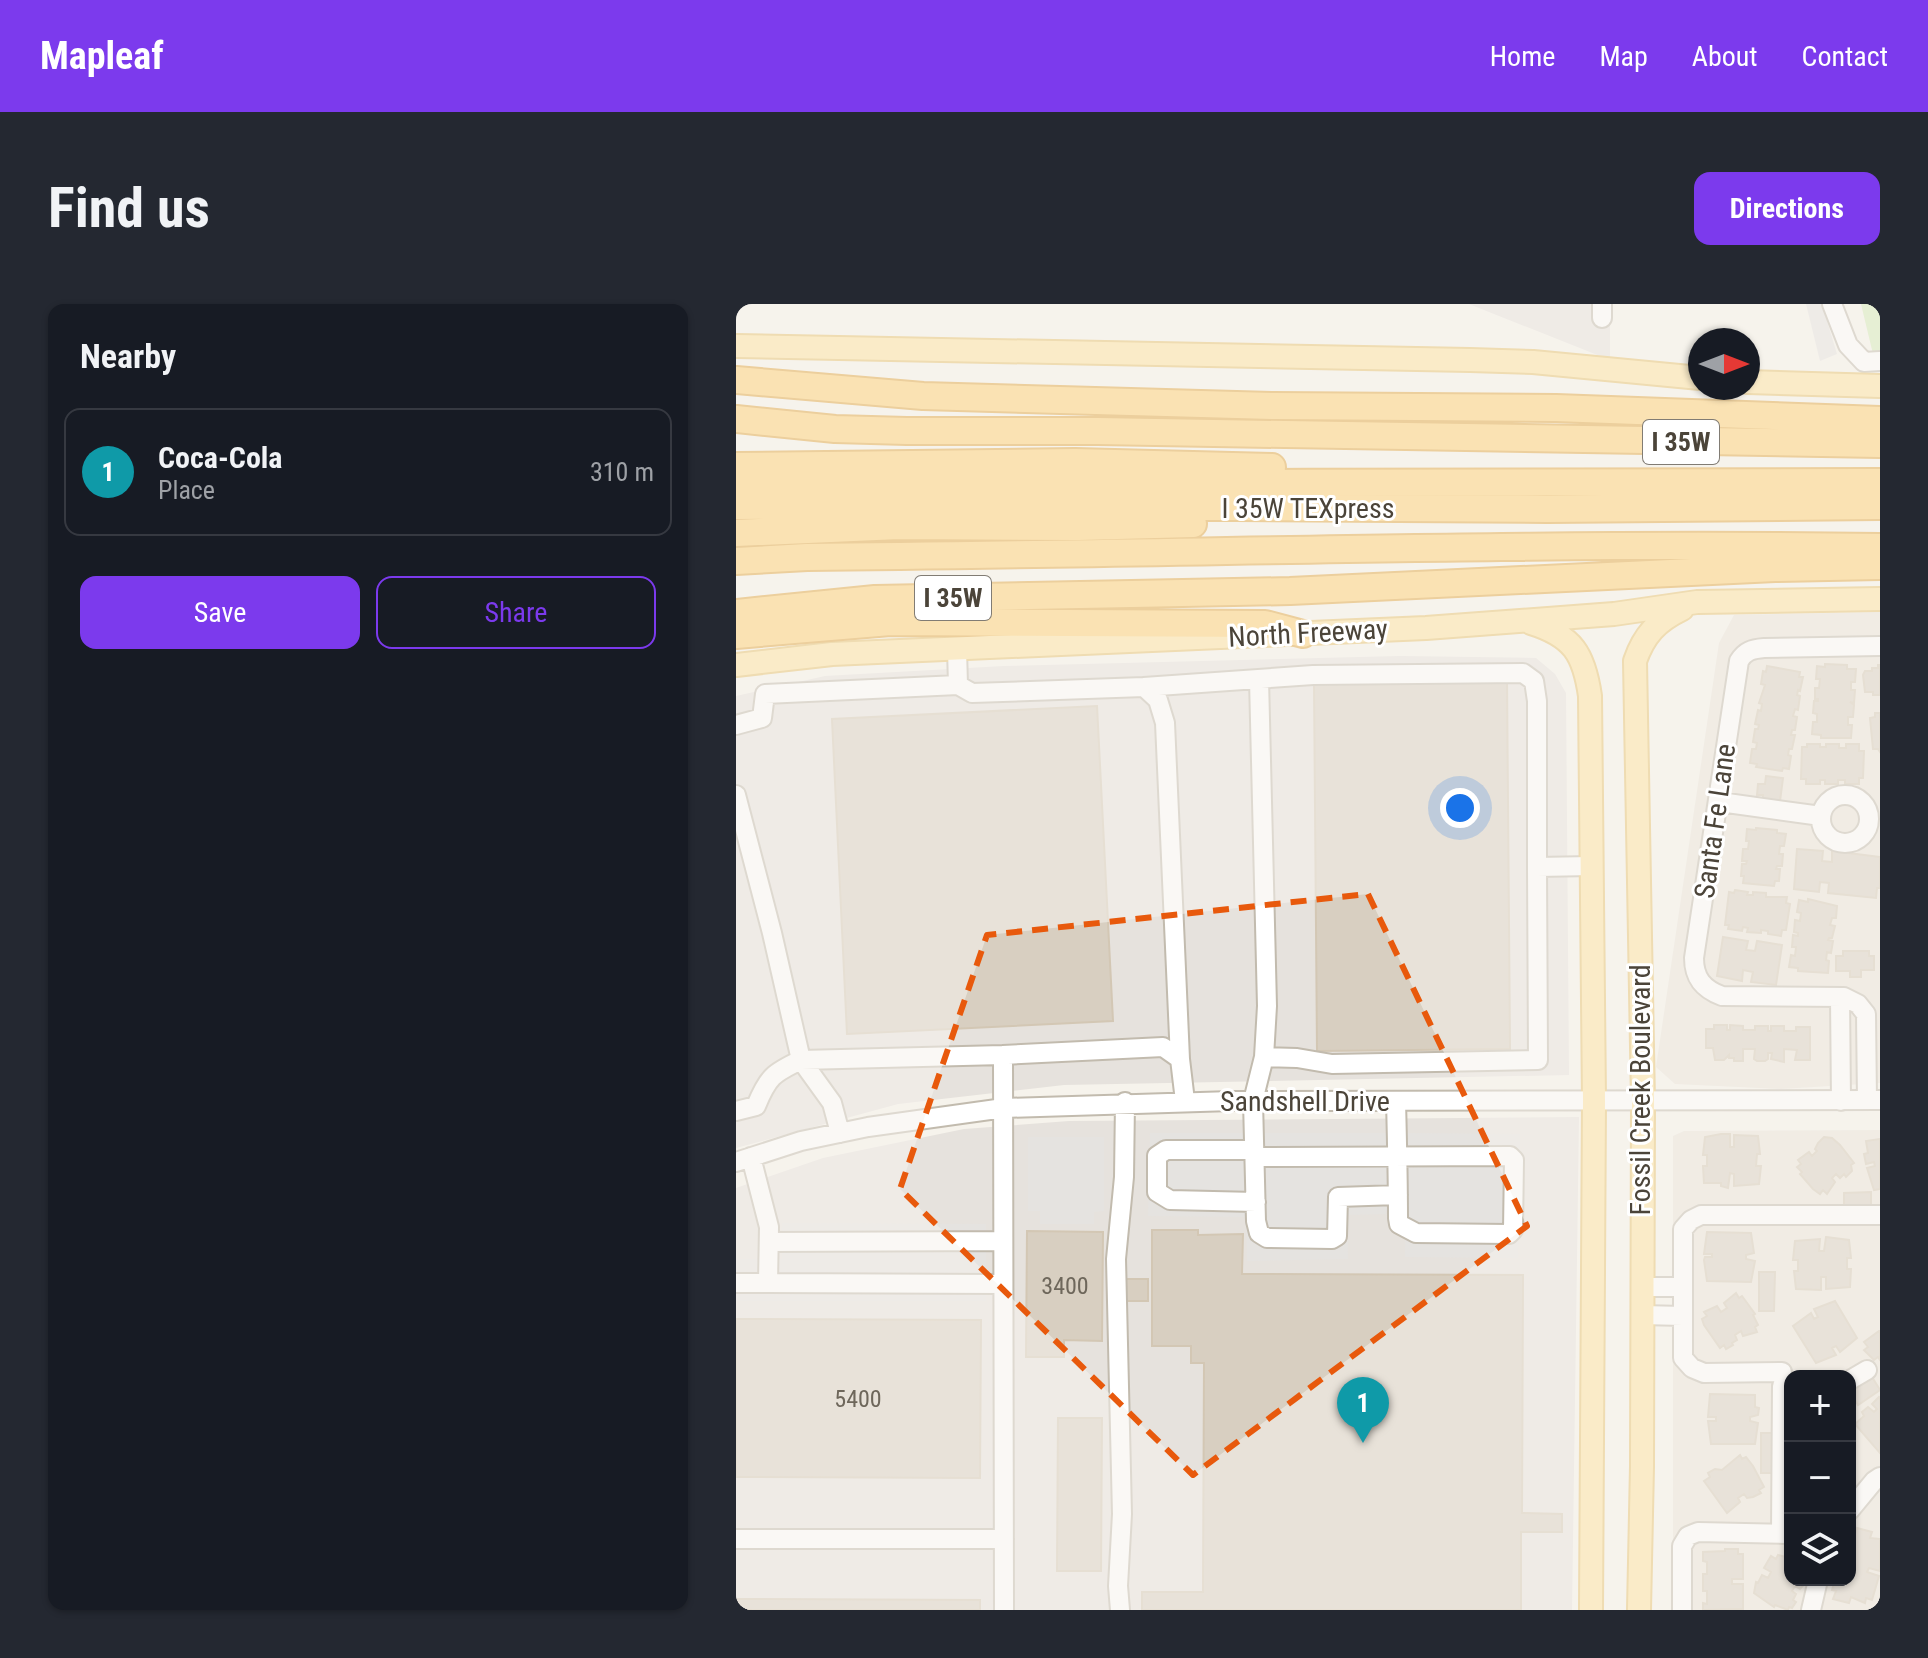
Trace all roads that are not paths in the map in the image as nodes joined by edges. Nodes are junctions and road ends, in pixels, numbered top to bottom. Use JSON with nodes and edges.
{"nodes":[{"id":1,"x":1832,"y":304,"type":"edge"},
{"id":2,"x":736,"y":346,"type":"edge"},
{"id":3,"x":1880,"y":361,"type":"edge"},
{"id":4,"x":1688,"y":377,"type":"edge"},
{"id":5,"x":736,"y":380,"type":"edge"},
{"id":6,"x":1760,"y":382,"type":"edge"},
{"id":7,"x":1880,"y":386,"type":"edge"},
{"id":8,"x":876,"y":397,"type":"junction"},
{"id":9,"x":736,"y":398,"type":"edge"},
{"id":10,"x":736,"y":419,"type":"edge"},
{"id":11,"x":1880,"y":420,"type":"edge"},
{"id":12,"x":1880,"y":444,"type":"edge"},
{"id":13,"x":736,"y":457,"type":"edge"},
{"id":14,"x":805,"y":465,"type":"junction"},
{"id":15,"x":736,"y":466,"type":"edge"},
{"id":16,"x":1441,"y":481,"type":"junction"},
{"id":17,"x":1880,"y":482,"type":"edge"},
{"id":18,"x":736,"y":485,"type":"edge"},
{"id":19,"x":736,"y":506,"type":"edge"},
{"id":20,"x":1880,"y":506,"type":"edge"},
{"id":21,"x":1459,"y":509,"type":"junction"},
{"id":22,"x":736,"y":533,"type":"edge"},
{"id":23,"x":1880,"y":547,"type":"edge"},
{"id":24,"x":736,"y":561,"type":"edge"},
{"id":25,"x":1880,"y":566,"type":"edge"},
{"id":26,"x":1880,"y":599,"type":"edge"},
{"id":27,"x":1697,"y":602,"type":"junction"},
{"id":28,"x":736,"y":613,"type":"edge"},
{"id":29,"x":1522,"y":621,"type":"junction"},
{"id":30,"x":1303,"y":634,"type":"junction"},
{"id":31,"x":736,"y":635,"type":"edge"},
{"id":32,"x":1880,"y":646,"type":"edge"},
{"id":33,"x":957,"y":649,"type":"junction"},
{"id":34,"x":736,"y":665,"type":"edge"},
{"id":35,"x":1259,"y":679,"type":"junction"},
{"id":36,"x":958,"y":685,"type":"junction"},
{"id":37,"x":1144,"y":687,"type":"junction"},
{"id":38,"x":736,"y":725,"type":"edge"},
{"id":39,"x":736,"y":795,"type":"edge"},
{"id":40,"x":1720,"y":802,"type":"junction"},
{"id":41,"x":1821,"y":816,"type":"dead end"},
{"id":42,"x":1592,"y":866,"type":"junction"},
{"id":43,"x":1537,"y":867,"type":"junction"},
{"id":44,"x":1840,"y":997,"type":"junction"},
{"id":45,"x":1003,"y":1055,"type":"junction"},
{"id":46,"x":1264,"y":1057,"type":"junction"},
{"id":47,"x":1180,"y":1059,"type":"junction"},
{"id":48,"x":801,"y":1060,"type":"junction"},
{"id":49,"x":1874,"y":1100,"type":"edge"},
{"id":50,"x":1185,"y":1101,"type":"junction"},
{"id":51,"x":1253,"y":1101,"type":"junction"},
{"id":52,"x":1396,"y":1101,"type":"junction"},
{"id":53,"x":1594,"y":1101,"type":"junction"},
{"id":54,"x":1841,"y":1101,"type":"junction"},
{"id":55,"x":1125,"y":1102,"type":"junction"},
{"id":56,"x":1643,"y":1102,"type":"junction"},
{"id":57,"x":1004,"y":1108,"type":"junction"},
{"id":58,"x":736,"y":1111,"type":"edge"},
{"id":59,"x":840,"y":1133,"type":"junction"},
{"id":60,"x":1254,"y":1154,"type":"junction"},
{"id":61,"x":1397,"y":1156,"type":"junction"},
{"id":62,"x":744,"y":1160,"type":"edge"},
{"id":63,"x":1398,"y":1195,"type":"junction"},
{"id":64,"x":1256,"y":1202,"type":"junction"},
{"id":65,"x":1880,"y":1215,"type":"edge"},
{"id":66,"x":1003,"y":1241,"type":"junction"},
{"id":67,"x":769,"y":1242,"type":"junction"},
{"id":68,"x":1683,"y":1279,"type":"junction"},
{"id":69,"x":736,"y":1283,"type":"edge"},
{"id":70,"x":768,"y":1283,"type":"junction"},
{"id":71,"x":1003,"y":1284,"type":"junction"},
{"id":72,"x":1642,"y":1287,"type":"junction"},
{"id":73,"x":1642,"y":1315,"type":"junction"},
{"id":74,"x":1683,"y":1323,"type":"junction"},
{"id":75,"x":1867,"y":1370,"type":"dead end"},
{"id":76,"x":1856,"y":1376,"type":"edge"},
{"id":77,"x":1784,"y":1382,"type":"edge"},
{"id":78,"x":1785,"y":1442,"type":"edge"},
{"id":79,"x":1880,"y":1477,"type":"edge"},
{"id":80,"x":1856,"y":1503,"type":"edge"},
{"id":81,"x":1785,"y":1514,"type":"edge"},
{"id":82,"x":1784,"y":1534,"type":"edge"},
{"id":83,"x":736,"y":1539,"type":"edge"},
{"id":84,"x":1004,"y":1539,"type":"junction"},
{"id":85,"x":1817,"y":1586,"type":"edge"},
{"id":86,"x":1004,"y":1610,"type":"edge"},
{"id":87,"x":1120,"y":1610,"type":"edge"},
{"id":88,"x":1591,"y":1610,"type":"edge"},
{"id":89,"x":1639,"y":1610,"type":"edge"},
{"id":90,"x":1682,"y":1610,"type":"edge"},
{"id":91,"x":1811,"y":1610,"type":"edge"}],
"edges":[{"from":1,"to":3,"type":"street"},
{"from":2,"to":4,"type":"main road"},
{"from":5,"to":8,"type":"highway"},
{"from":6,"to":7,"type":"main road"},
{"from":8,"to":9,"type":"highway"},
{"from":8,"to":11,"type":"highway"},
{"from":10,"to":12,"type":"highway","number":"I 35W"},
{"from":13,"to":14,"type":"highway"},
{"from":14,"to":15,"type":"highway"},
{"from":14,"to":16,"type":"highway"},
{"from":16,"to":17,"type":"highway","name":"I 35W TEXpress"},
{"from":16,"to":18,"type":"highway","name":"I 35W TEXpress"},
{"from":19,"to":21,"type":"highway","name":"I 35W TEXpress"},
{"from":20,"to":21,"type":"highway","name":"I 35W TEXpress"},
{"from":21,"to":22,"type":"highway"},
{"from":23,"to":24,"type":"highway"},
{"from":25,"to":28,"type":"highway","name":"North Freeway","number":"I 35W"},
{"from":26,"to":27,"type":"main road","name":"North Freeway"},
{"from":27,"to":29,"type":"main road","name":"North Freeway"},
{"from":27,"to":56,"type":"main road","name":"Fossil Creek Boulevard"},
{"from":29,"to":30,"type":"main road","name":"North Freeway"},
{"from":29,"to":42,"type":"main road","name":"Fossil Creek Boulevard"},
{"from":30,"to":31,"type":"highway"},
{"from":30,"to":33,"type":"main road","name":"North Freeway"},
{"from":32,"to":40,"type":"street","name":"Santa Fe Lane"},
{"from":33,"to":34,"type":"main road","name":"North Freeway"},
{"from":33,"to":36,"type":"street"},
{"from":35,"to":37,"type":"street"},
{"from":35,"to":43,"type":"street"},
{"from":35,"to":46,"type":"street"},
{"from":36,"to":37,"type":"street"},
{"from":36,"to":38,"type":"street"},
{"from":37,"to":47,"type":"street"},
{"from":39,"to":48,"type":"street"},
{"from":40,"to":41,"type":"street"},
{"from":40,"to":44,"type":"street","name":"Santa Fe Lane"},
{"from":42,"to":43,"type":"street"},
{"from":42,"to":53,"type":"main road","name":"Fossil Creek Boulevard"},
{"from":43,"to":46,"type":"street"},
{"from":44,"to":49,"type":"street"},
{"from":44,"to":54,"type":"street"},
{"from":45,"to":47,"type":"street"},
{"from":45,"to":48,"type":"street"},
{"from":45,"to":57,"type":"street"},
{"from":46,"to":51,"type":"street"},
{"from":47,"to":50,"type":"street"},
{"from":48,"to":58,"type":"street"},
{"from":48,"to":59,"type":"street"},
{"from":49,"to":54,"type":"street","name":"Sandshell Drive"},
{"from":50,"to":51,"type":"street","name":"Sandshell Drive"},
{"from":50,"to":55,"type":"street","name":"Sandshell Drive"},
{"from":51,"to":52,"type":"street","name":"Sandshell Drive"},
{"from":51,"to":60,"type":"street"},
{"from":52,"to":53,"type":"street","name":"Sandshell Drive"},
{"from":52,"to":61,"type":"street"},
{"from":53,"to":56,"type":"street","name":"Sandshell Drive"},
{"from":53,"to":88,"type":"main road","name":"Fossil Creek Boulevard"},
{"from":54,"to":56,"type":"street","name":"Sandshell Drive"},
{"from":55,"to":57,"type":"street","name":"Sandshell Drive"},
{"from":55,"to":87,"type":"street"},
{"from":56,"to":72,"type":"main road","name":"Fossil Creek Boulevard"},
{"from":57,"to":59,"type":"street","name":"Sandshell Drive"},
{"from":57,"to":66,"type":"street"},
{"from":59,"to":62,"type":"street","name":"Sandshell Drive"},
{"from":60,"to":61,"type":"street"},
{"from":60,"to":64,"type":"street"},
{"from":60,"to":64,"type":"street"},
{"from":61,"to":63,"type":"street"},
{"from":61,"to":63,"type":"street"},
{"from":62,"to":67,"type":"street"},
{"from":63,"to":64,"type":"street"},
{"from":65,"to":68,"type":"street"},
{"from":66,"to":67,"type":"street"},
{"from":66,"to":71,"type":"street"},
{"from":67,"to":70,"type":"street"},
{"from":68,"to":72,"type":"street"},
{"from":68,"to":74,"type":"street"},
{"from":69,"to":70,"type":"street"},
{"from":70,"to":71,"type":"street"},
{"from":71,"to":84,"type":"street"},
{"from":72,"to":73,"type":"main road","name":"Fossil Creek Boulevard"},
{"from":73,"to":74,"type":"street"},
{"from":73,"to":89,"type":"main road","name":"Fossil Creek Boulevard"},
{"from":74,"to":77,"type":"street"},
{"from":75,"to":76,"type":"street"},
{"from":78,"to":81,"type":"street"},
{"from":79,"to":80,"type":"street"},
{"from":82,"to":90,"type":"street"},
{"from":83,"to":84,"type":"street"},
{"from":84,"to":86,"type":"street"},
{"from":85,"to":91,"type":"street"}]}
